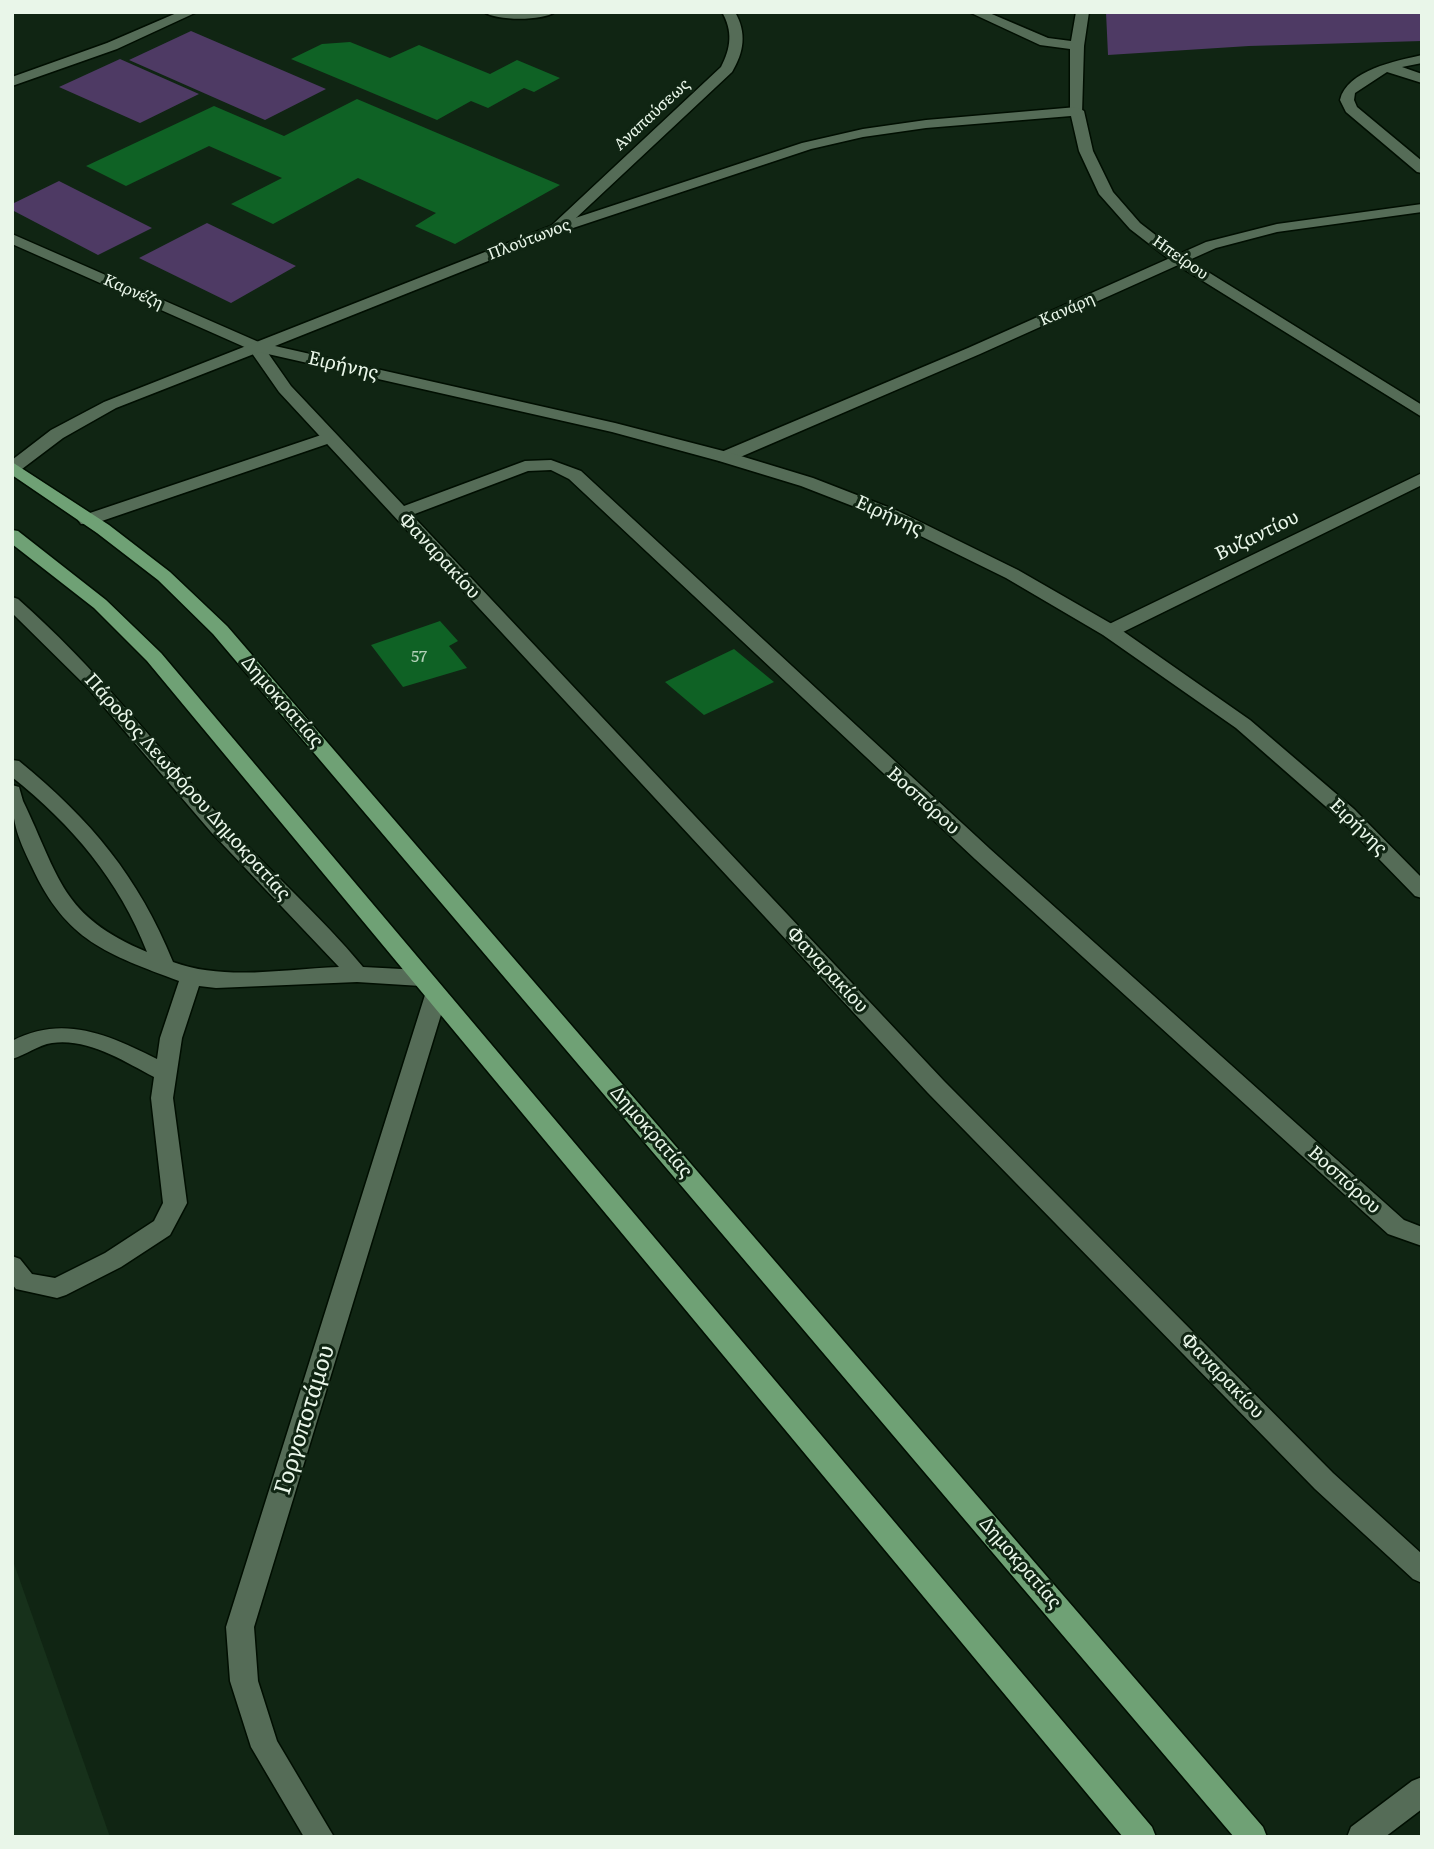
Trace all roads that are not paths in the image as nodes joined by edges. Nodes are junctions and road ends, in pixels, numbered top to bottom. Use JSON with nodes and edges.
{"nodes":[{"id":1,"x":191,"y":12,"type":"edge"},
{"id":2,"x":490,"y":12,"type":"edge"},
{"id":3,"x":549,"y":12,"type":"edge"},
{"id":4,"x":728,"y":12,"type":"edge"},
{"id":5,"x":975,"y":12,"type":"edge"},
{"id":6,"x":1083,"y":12,"type":"edge"},
{"id":7,"x":1077,"y":46,"type":"junction"},
{"id":8,"x":1422,"y":59,"type":"edge"},
{"id":9,"x":1385,"y":67,"type":"junction"},
{"id":10,"x":1422,"y":79,"type":"edge"},
{"id":11,"x":12,"y":82,"type":"edge"},
{"id":12,"x":1077,"y":111,"type":"junction"},
{"id":13,"x":1422,"y":169,"type":"edge"},
{"id":14,"x":1422,"y":208,"type":"edge"},
{"id":15,"x":556,"y":229,"type":"junction"},
{"id":16,"x":12,"y":238,"type":"edge"},
{"id":17,"x":1179,"y":260,"type":"junction"},
{"id":18,"x":255,"y":346,"type":"junction"},
{"id":19,"x":1422,"y":412,"type":"edge"},
{"id":20,"x":330,"y":437,"type":"junction"},
{"id":21,"x":725,"y":457,"type":"junction"},
{"id":22,"x":13,"y":467,"type":"edge"},
{"id":23,"x":1422,"y":478,"type":"edge"},
{"id":24,"x":400,"y":513,"type":"junction"},
{"id":25,"x":87,"y":520,"type":"junction"},
{"id":26,"x":12,"y":536,"type":"edge"},
{"id":27,"x":12,"y":603,"type":"edge"},
{"id":28,"x":1110,"y":631,"type":"junction"},
{"id":29,"x":12,"y":766,"type":"edge"},
{"id":30,"x":12,"y":792,"type":"edge"},
{"id":31,"x":1422,"y":891,"type":"edge"},
{"id":32,"x":164,"y":967,"type":"junction"},
{"id":33,"x":357,"y":974,"type":"junction"},
{"id":34,"x":191,"y":976,"type":"junction"},
{"id":35,"x":429,"y":987,"type":"junction"},
{"id":36,"x":12,"y":1051,"type":"edge"},
{"id":37,"x":166,"y":1073,"type":"junction"},
{"id":38,"x":1422,"y":1237,"type":"edge"},
{"id":39,"x":12,"y":1266,"type":"edge"},
{"id":40,"x":1422,"y":1572,"type":"edge"},
{"id":41,"x":1422,"y":1791,"type":"edge"},
{"id":42,"x":320,"y":1837,"type":"edge"},
{"id":43,"x":1142,"y":1837,"type":"edge"},
{"id":44,"x":1253,"y":1837,"type":"edge"},
{"id":45,"x":1361,"y":1837,"type":"edge"}],
"edges":[{"from":1,"to":11,"type":"street"},
{"from":2,"to":3,"type":"street"},
{"from":4,"to":15,"type":"street","name":"Αναπαύσεως"},
{"from":5,"to":7,"type":"street"},
{"from":6,"to":7,"type":"street","name":"Ηπείρου"},
{"from":7,"to":12,"type":"street","name":"Ηπείρου"},
{"from":8,"to":9,"type":"street"},
{"from":9,"to":10,"type":"street"},
{"from":9,"to":13,"type":"street"},
{"from":12,"to":15,"type":"street","name":"Πλούτωνος"},
{"from":12,"to":17,"type":"street","name":"Ηπείρου"},
{"from":14,"to":17,"type":"street","name":"Κανάρη"},
{"from":15,"to":18,"type":"street","name":"Πλούτωνος"},
{"from":16,"to":18,"type":"street","name":"Καρνέζη"},
{"from":17,"to":19,"type":"street","name":"Ηπείρου"},
{"from":17,"to":21,"type":"street","name":"Κανάρη"},
{"from":18,"to":20,"type":"street","name":"Φαναρακίου"},
{"from":18,"to":21,"type":"street","name":"Ειρήνης"},
{"from":18,"to":22,"type":"street","name":"Πλούτωνος"},
{"from":20,"to":24,"type":"street","name":"Φαναρακίου"},
{"from":20,"to":25,"type":"street"},
{"from":21,"to":28,"type":"street","name":"Ειρήνης"},
{"from":22,"to":25,"type":"main road","name":"Δημοκρατίας"},
{"from":23,"to":28,"type":"street","name":"Βυζαντίου"},
{"from":24,"to":38,"type":"street","name":"Βοσπόρου"},
{"from":24,"to":40,"type":"street","name":"Φαναρακίου"},
{"from":25,"to":44,"type":"main road","name":"Δημοκρατίας"},
{"from":26,"to":35,"type":"main road"},
{"from":27,"to":33,"type":"street","name":"Πάροδος Λεωφόρου Δημοκρατίας"},
{"from":28,"to":31,"type":"street","name":"Ειρήνης"},
{"from":29,"to":32,"type":"street"},
{"from":30,"to":32,"type":"street"},
{"from":32,"to":34,"type":"street"},
{"from":33,"to":34,"type":"street"},
{"from":33,"to":35,"type":"street"},
{"from":34,"to":37,"type":"street"},
{"from":35,"to":42,"type":"street","name":"Γοργοποτάμου"},
{"from":35,"to":43,"type":"main road"},
{"from":36,"to":37,"type":"street"},
{"from":37,"to":39,"type":"street"},
{"from":41,"to":45,"type":"street"}]}
